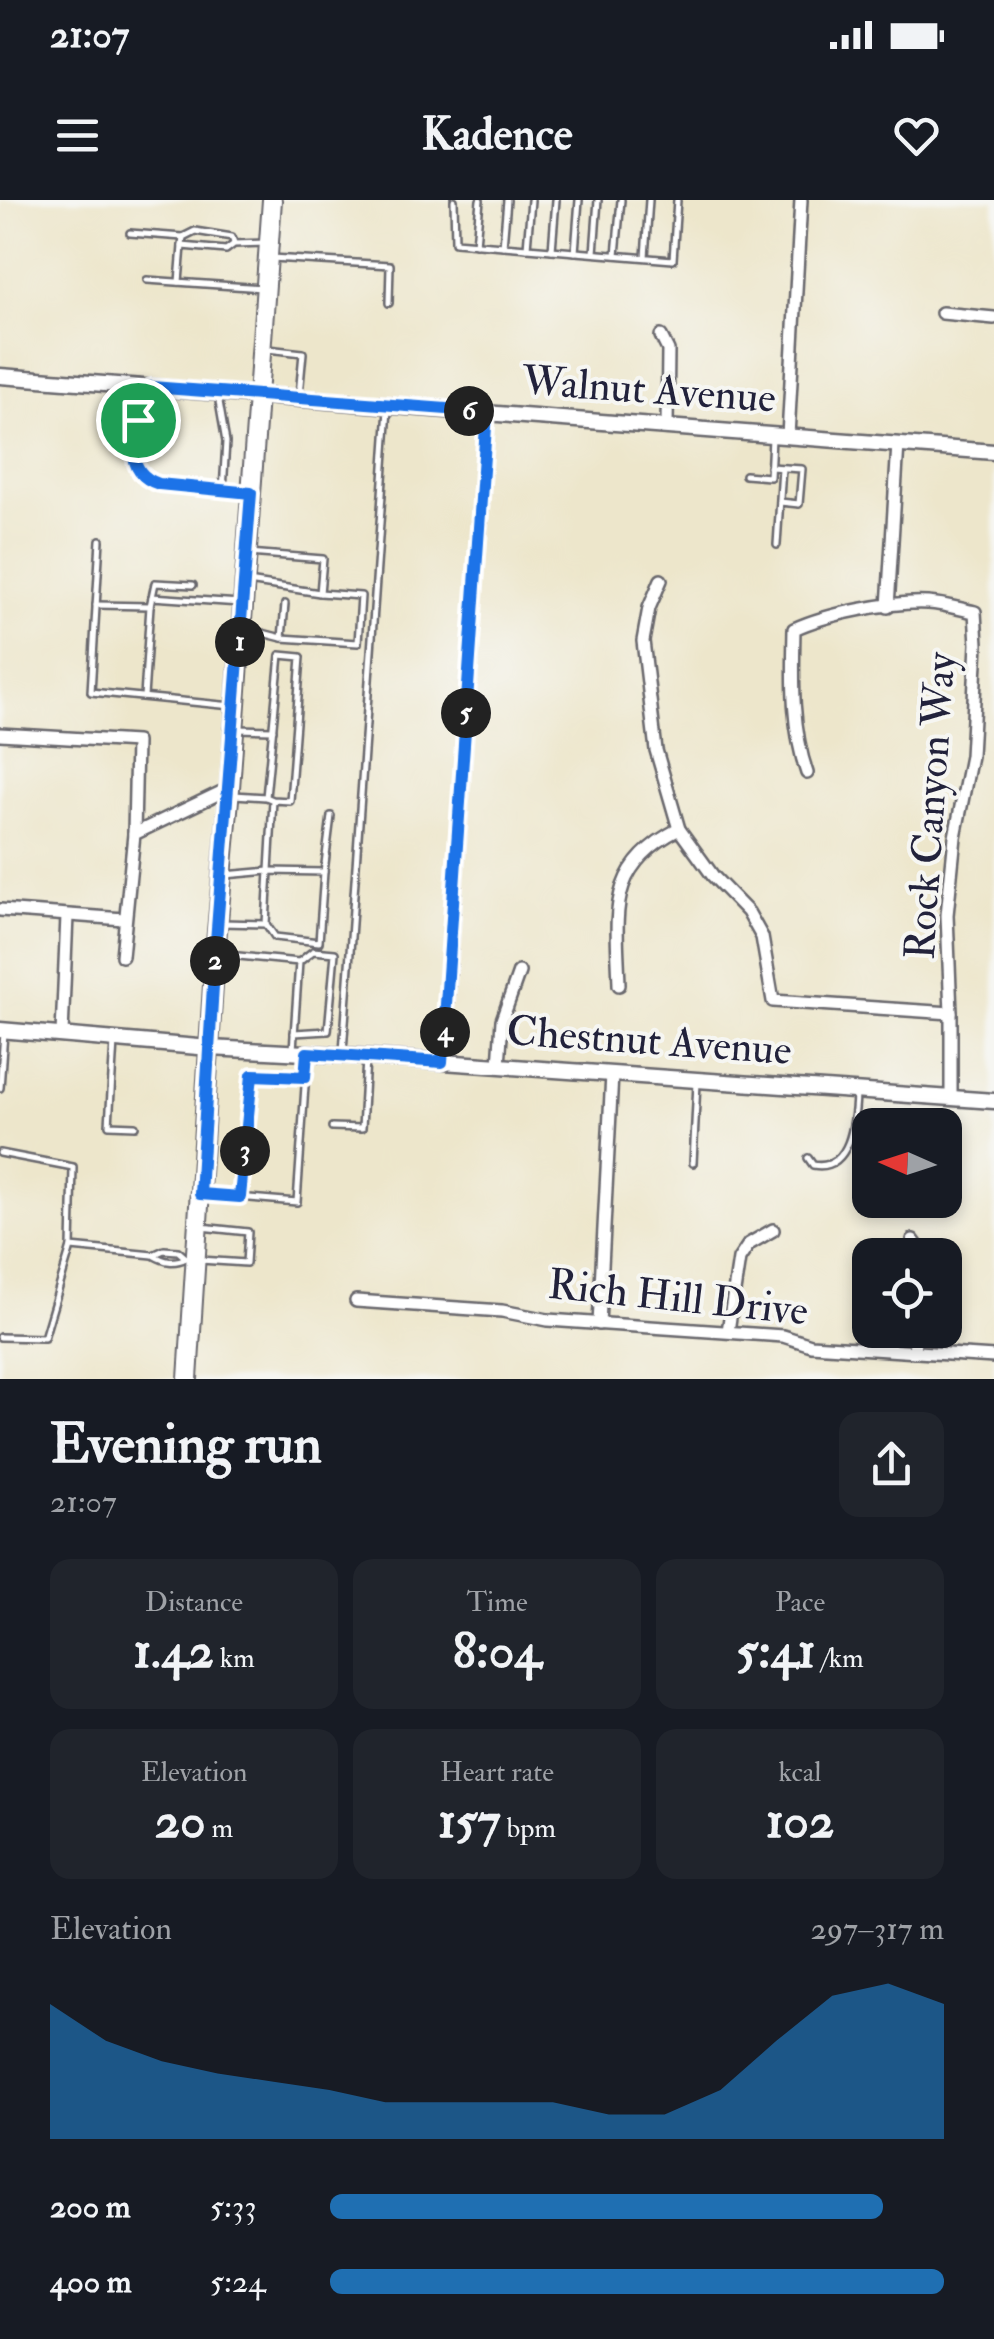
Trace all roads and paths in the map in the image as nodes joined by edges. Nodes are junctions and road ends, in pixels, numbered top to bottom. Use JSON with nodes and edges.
{"nodes":[{"id":1,"x":272,"y":200,"type":"edge"},
{"id":2,"x":454,"y":200,"type":"edge"},
{"id":3,"x":480,"y":200,"type":"edge"},
{"id":4,"x":506,"y":200,"type":"edge"},
{"id":5,"x":531,"y":200,"type":"edge"},
{"id":6,"x":556,"y":200,"type":"edge"},
{"id":7,"x":578,"y":200,"type":"edge"},
{"id":8,"x":598,"y":200,"type":"edge"},
{"id":9,"x":621,"y":200,"type":"edge"},
{"id":10,"x":650,"y":200,"type":"edge"},
{"id":11,"x":677,"y":200,"type":"edge"},
{"id":12,"x":800,"y":200,"type":"edge"},
{"id":13,"x":130,"y":232,"type":"dead end"},
{"id":14,"x":183,"y":236,"type":"junction"},
{"id":15,"x":234,"y":244,"type":"junction"},
{"id":16,"x":476,"y":244,"type":"junction"},
{"id":17,"x":182,"y":246,"type":"junction"},
{"id":18,"x":503,"y":246,"type":"junction"},
{"id":19,"x":527,"y":248,"type":"junction"},
{"id":20,"x":552,"y":250,"type":"junction"},
{"id":21,"x":268,"y":251,"type":"junction"},
{"id":22,"x":575,"y":252,"type":"junction"},
{"id":23,"x":594,"y":253,"type":"junction"},
{"id":24,"x":616,"y":255,"type":"junction"},
{"id":25,"x":645,"y":258,"type":"junction"},
{"id":26,"x":146,"y":280,"type":"dead end"},
{"id":27,"x":179,"y":282,"type":"junction"},
{"id":28,"x":266,"y":288,"type":"junction"},
{"id":29,"x":389,"y":303,"type":"dead end"},
{"id":30,"x":942,"y":313,"type":"dead end"},
{"id":31,"x":994,"y":318,"type":"edge"},
{"id":32,"x":661,"y":336,"type":"dead end"},
{"id":33,"x":261,"y":349,"type":"junction"},
{"id":34,"x":0,"y":376,"type":"edge"},
{"id":35,"x":151,"y":387,"type":"junction"},
{"id":36,"x":218,"y":392,"type":"junction"},
{"id":37,"x":258,"y":396,"type":"junction"},
{"id":38,"x":299,"y":398,"type":"junction"},
{"id":39,"x":388,"y":405,"type":"junction"},
{"id":40,"x":487,"y":412,"type":"junction"},
{"id":41,"x":667,"y":426,"type":"junction"},
{"id":42,"x":780,"y":436,"type":"junction"},
{"id":43,"x":898,"y":444,"type":"junction"},
{"id":44,"x":994,"y":452,"type":"edge"},
{"id":45,"x":770,"y":468,"type":"junction"},
{"id":46,"x":782,"y":468,"type":"junction"},
{"id":47,"x":744,"y":475,"type":"dead end"},
{"id":48,"x":223,"y":490,"type":"junction"},
{"id":49,"x":251,"y":493,"type":"junction"},
{"id":50,"x":780,"y":502,"type":"junction"},
{"id":51,"x":100,"y":540,"type":"dead end"},
{"id":52,"x":777,"y":545,"type":"dead end"},
{"id":53,"x":246,"y":552,"type":"junction"},
{"id":54,"x":661,"y":580,"type":"dead end"},
{"id":55,"x":244,"y":582,"type":"junction"},
{"id":56,"x":193,"y":585,"type":"dead end"},
{"id":57,"x":320,"y":593,"type":"junction"},
{"id":58,"x":152,"y":597,"type":"junction"},
{"id":59,"x":243,"y":603,"type":"junction"},
{"id":60,"x":285,"y":604,"type":"dead end"},
{"id":61,"x":96,"y":605,"type":"junction"},
{"id":62,"x":150,"y":606,"type":"junction"},
{"id":63,"x":888,"y":607,"type":"junction"},
{"id":64,"x":241,"y":628,"type":"junction"},
{"id":65,"x":282,"y":638,"type":"junction"},
{"id":66,"x":144,"y":697,"type":"junction"},
{"id":67,"x":236,"y":706,"type":"junction"},
{"id":68,"x":234,"y":729,"type":"junction"},
{"id":69,"x":272,"y":730,"type":"junction"},
{"id":70,"x":0,"y":734,"type":"edge"},
{"id":71,"x":808,"y":773,"type":"dead end"},
{"id":72,"x":229,"y":792,"type":"junction"},
{"id":73,"x":270,"y":799,"type":"junction"},
{"id":74,"x":330,"y":816,"type":"dead end"},
{"id":75,"x":679,"y":828,"type":"junction"},
{"id":76,"x":134,"y":834,"type":"junction"},
{"id":77,"x":269,"y":872,"type":"junction"},
{"id":78,"x":324,"y":872,"type":"junction"},
{"id":79,"x":222,"y":876,"type":"junction"},
{"id":80,"x":0,"y":910,"type":"edge"},
{"id":81,"x":68,"y":916,"type":"junction"},
{"id":82,"x":124,"y":919,"type":"junction"},
{"id":83,"x":218,"y":922,"type":"junction"},
{"id":84,"x":266,"y":924,"type":"junction"},
{"id":85,"x":215,"y":954,"type":"junction"},
{"id":86,"x":122,"y":956,"type":"dead end"},
{"id":87,"x":299,"y":962,"type":"junction"},
{"id":88,"x":520,"y":972,"type":"dead end"},
{"id":89,"x":619,"y":985,"type":"dead end"},
{"id":90,"x":952,"y":1013,"type":"junction"},
{"id":91,"x":2,"y":1030,"type":"edge"},
{"id":92,"x":294,"y":1032,"type":"junction"},
{"id":93,"x":62,"y":1034,"type":"junction"},
{"id":94,"x":114,"y":1038,"type":"junction"},
{"id":95,"x":210,"y":1048,"type":"junction"},
{"id":96,"x":300,"y":1052,"type":"junction"},
{"id":97,"x":343,"y":1055,"type":"junction"},
{"id":98,"x":367,"y":1056,"type":"junction"},
{"id":99,"x":442,"y":1062,"type":"junction"},
{"id":100,"x":499,"y":1066,"type":"junction"},
{"id":101,"x":612,"y":1074,"type":"junction"},
{"id":102,"x":305,"y":1077,"type":"junction"},
{"id":103,"x":698,"y":1080,"type":"junction"},
{"id":104,"x":0,"y":1088,"type":"edge"},
{"id":105,"x":856,"y":1091,"type":"junction"},
{"id":106,"x":951,"y":1098,"type":"junction"},
{"id":107,"x":994,"y":1101,"type":"edge"},
{"id":108,"x":135,"y":1126,"type":"dead end"},
{"id":109,"x":332,"y":1127,"type":"dead end"},
{"id":110,"x":0,"y":1153,"type":"edge"},
{"id":111,"x":808,"y":1158,"type":"dead end"},
{"id":112,"x":693,"y":1163,"type":"dead end"},
{"id":113,"x":200,"y":1194,"type":"junction"},
{"id":114,"x":240,"y":1197,"type":"junction"},
{"id":115,"x":198,"y":1226,"type":"junction"},
{"id":116,"x":772,"y":1230,"type":"dead end"},
{"id":117,"x":72,"y":1247,"type":"junction"},
{"id":118,"x":191,"y":1259,"type":"junction"},
{"id":119,"x":356,"y":1301,"type":"dead end"},
{"id":120,"x":599,"y":1324,"type":"junction"},
{"id":121,"x":728,"y":1331,"type":"junction"},
{"id":122,"x":0,"y":1336,"type":"edge"},
{"id":123,"x":914,"y":1348,"type":"edge"},
{"id":124,"x":914,"y":1352,"type":"junction"},
{"id":125,"x":994,"y":1358,"type":"edge"},
{"id":126,"x":188,"y":1379,"type":"edge"}],
"edges":[{"from":1,"to":21,"type":"main road"},
{"from":2,"to":16,"type":"lane"},
{"from":3,"to":16,"type":"lane"},
{"from":4,"to":18,"type":"lane"},
{"from":5,"to":19,"type":"lane"},
{"from":6,"to":20,"type":"lane"},
{"from":7,"to":22,"type":"lane"},
{"from":8,"to":23,"type":"lane"},
{"from":9,"to":24,"type":"lane"},
{"from":10,"to":25,"type":"lane"},
{"from":11,"to":25,"type":"lane"},
{"from":12,"to":42,"type":"street"},
{"from":13,"to":14,"type":"lane"},
{"from":14,"to":15,"type":"lane"},
{"from":14,"to":17,"type":"lane"},
{"from":15,"to":17,"type":"lane"},
{"from":15,"to":21,"type":"lane"},
{"from":16,"to":18,"type":"lane"},
{"from":17,"to":27,"type":"lane"},
{"from":18,"to":19,"type":"lane"},
{"from":19,"to":20,"type":"lane"},
{"from":20,"to":22,"type":"lane"},
{"from":21,"to":28,"type":"main road"},
{"from":21,"to":29,"type":"lane"},
{"from":22,"to":23,"type":"lane"},
{"from":23,"to":24,"type":"lane"},
{"from":24,"to":25,"type":"lane"},
{"from":26,"to":27,"type":"lane"},
{"from":27,"to":28,"type":"lane"},
{"from":28,"to":33,"type":"main road"},
{"from":30,"to":31,"type":"street"},
{"from":32,"to":41,"type":"street"},
{"from":33,"to":37,"type":"main road"},
{"from":33,"to":38,"type":"lane"},
{"from":34,"to":35,"type":"street","name":"Walnut Avenue"},
{"from":35,"to":36,"type":"street","name":"Walnut Avenue"},
{"from":35,"to":48,"type":"lane"},
{"from":36,"to":37,"type":"street","name":"Walnut Avenue"},
{"from":36,"to":48,"type":"lane"},
{"from":37,"to":38,"type":"street","name":"Walnut Avenue"},
{"from":37,"to":49,"type":"main road"},
{"from":38,"to":39,"type":"street","name":"Walnut Avenue"},
{"from":39,"to":40,"type":"street","name":"Walnut Avenue"},
{"from":39,"to":97,"type":"lane"},
{"from":40,"to":41,"type":"street","name":"Walnut Avenue"},
{"from":40,"to":99,"type":"street"},
{"from":41,"to":42,"type":"street","name":"Walnut Avenue"},
{"from":42,"to":43,"type":"street","name":"Walnut Avenue"},
{"from":42,"to":45,"type":"lane"},
{"from":43,"to":44,"type":"street","name":"Walnut Avenue"},
{"from":43,"to":63,"type":"street"},
{"from":45,"to":46,"type":"lane"},
{"from":45,"to":47,"type":"lane"},
{"from":46,"to":50,"type":"lane"},
{"from":46,"to":50,"type":"lane"},
{"from":48,"to":49,"type":"lane"},
{"from":49,"to":53,"type":"main road"},
{"from":50,"to":52,"type":"lane"},
{"from":51,"to":61,"type":"lane"},
{"from":53,"to":55,"type":"main road"},
{"from":53,"to":57,"type":"lane"},
{"from":54,"to":75,"type":"street"},
{"from":55,"to":57,"type":"lane"},
{"from":55,"to":59,"type":"main road"},
{"from":56,"to":58,"type":"lane"},
{"from":57,"to":65,"type":"lane"},
{"from":58,"to":59,"type":"lane"},
{"from":58,"to":62,"type":"lane"},
{"from":59,"to":64,"type":"main road"},
{"from":60,"to":65,"type":"lane"},
{"from":61,"to":62,"type":"lane"},
{"from":61,"to":66,"type":"lane"},
{"from":62,"to":66,"type":"lane"},
{"from":63,"to":71,"type":"street","name":"Rock Canyon Way"},
{"from":63,"to":90,"type":"street","name":"Rock Canyon Way"},
{"from":64,"to":65,"type":"lane"},
{"from":64,"to":67,"type":"main road"},
{"from":66,"to":67,"type":"lane"},
{"from":67,"to":68,"type":"main road"},
{"from":68,"to":69,"type":"lane"},
{"from":68,"to":72,"type":"main road"},
{"from":69,"to":73,"type":"lane"},
{"from":69,"to":73,"type":"lane"},
{"from":70,"to":76,"type":"street"},
{"from":72,"to":73,"type":"lane"},
{"from":72,"to":76,"type":"street"},
{"from":72,"to":79,"type":"main road"},
{"from":73,"to":77,"type":"lane"},
{"from":74,"to":78,"type":"lane"},
{"from":75,"to":89,"type":"street"},
{"from":75,"to":90,"type":"street"},
{"from":76,"to":82,"type":"street"},
{"from":77,"to":78,"type":"lane"},
{"from":77,"to":79,"type":"lane"},
{"from":77,"to":84,"type":"lane"},
{"from":78,"to":84,"type":"lane"},
{"from":79,"to":83,"type":"main road"},
{"from":80,"to":81,"type":"street"},
{"from":81,"to":82,"type":"street"},
{"from":81,"to":93,"type":"street"},
{"from":82,"to":86,"type":"street"},
{"from":83,"to":84,"type":"lane"},
{"from":83,"to":85,"type":"main road"},
{"from":85,"to":87,"type":"lane"},
{"from":85,"to":95,"type":"main road"},
{"from":87,"to":92,"type":"lane"},
{"from":87,"to":92,"type":"lane"},
{"from":88,"to":100,"type":"street"},
{"from":90,"to":106,"type":"street","name":"Rock Canyon Way"},
{"from":91,"to":93,"type":"street","name":"Chestnut Avenue"},
{"from":91,"to":104,"type":"lane"},
{"from":92,"to":96,"type":"lane"},
{"from":93,"to":94,"type":"street","name":"Chestnut Avenue"},
{"from":94,"to":95,"type":"street","name":"Chestnut Avenue"},
{"from":94,"to":108,"type":"lane"},
{"from":95,"to":96,"type":"street","name":"Chestnut Avenue"},
{"from":95,"to":113,"type":"main road"},
{"from":96,"to":97,"type":"street","name":"Chestnut Avenue"},
{"from":96,"to":102,"type":"lane"},
{"from":97,"to":98,"type":"street","name":"Chestnut Avenue"},
{"from":98,"to":99,"type":"street","name":"Chestnut Avenue"},
{"from":98,"to":109,"type":"lane"},
{"from":99,"to":100,"type":"street","name":"Chestnut Avenue"},
{"from":100,"to":101,"type":"street","name":"Chestnut Avenue"},
{"from":101,"to":103,"type":"street","name":"Chestnut Avenue"},
{"from":101,"to":120,"type":"street"},
{"from":102,"to":114,"type":"lane"},
{"from":102,"to":114,"type":"lane"},
{"from":103,"to":105,"type":"street","name":"Chestnut Avenue"},
{"from":103,"to":112,"type":"lane"},
{"from":105,"to":106,"type":"street","name":"Chestnut Avenue"},
{"from":105,"to":111,"type":"lane"},
{"from":106,"to":107,"type":"street","name":"Chestnut Avenue"},
{"from":110,"to":117,"type":"lane"},
{"from":113,"to":114,"type":"lane"},
{"from":113,"to":115,"type":"main road"},
{"from":115,"to":118,"type":"main road"},
{"from":115,"to":118,"type":"lane"},
{"from":116,"to":121,"type":"street"},
{"from":117,"to":118,"type":"lane"},
{"from":117,"to":122,"type":"lane"},
{"from":118,"to":126,"type":"main road"},
{"from":119,"to":120,"type":"street","name":"Rich Hill Drive"},
{"from":120,"to":121,"type":"street","name":"Rich Hill Drive"},
{"from":121,"to":124,"type":"street","name":"Rich Hill Drive"},
{"from":123,"to":124,"type":"street"},
{"from":124,"to":125,"type":"street","name":"Rich Hill Drive"}]}
